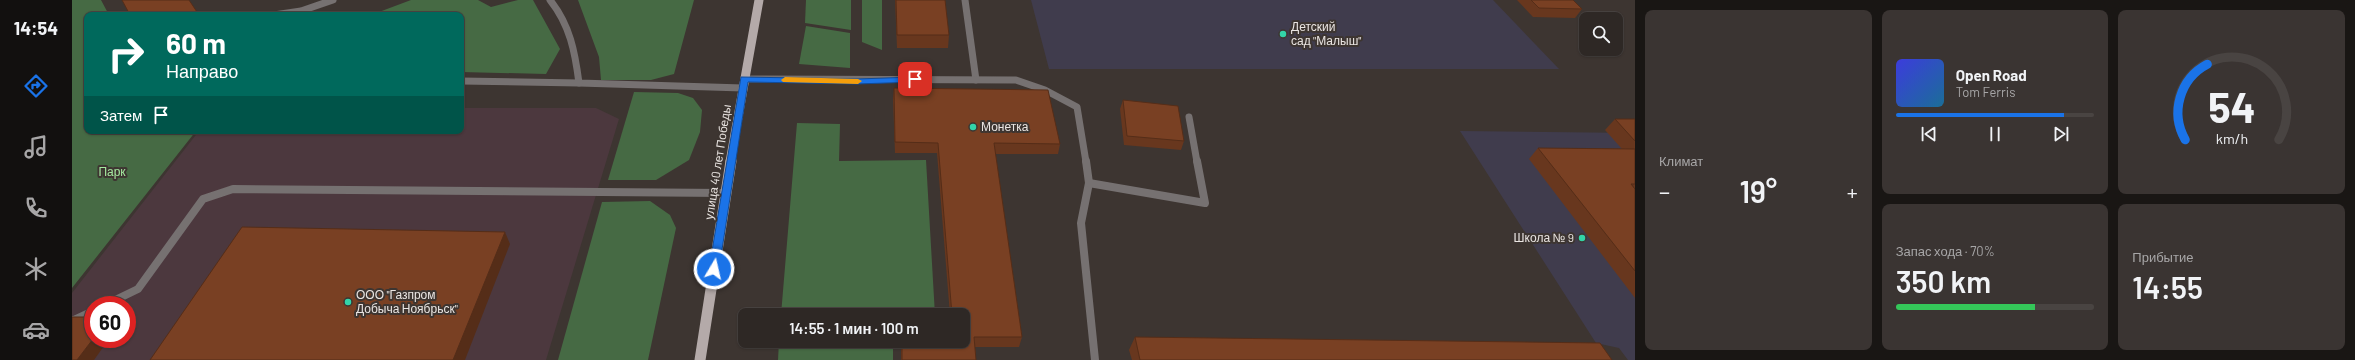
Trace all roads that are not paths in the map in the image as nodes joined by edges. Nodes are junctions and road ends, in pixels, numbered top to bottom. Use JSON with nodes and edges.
{"nodes":[{"id":1,"x":333,"y":0,"type":"edge"},
{"id":2,"x":550,"y":0,"type":"edge"},
{"id":3,"x":754,"y":0,"type":"edge"},
{"id":4,"x":759,"y":0,"type":"edge"},
{"id":5,"x":965,"y":0,"type":"edge"},
{"id":6,"x":294,"y":12,"type":"edge"},
{"id":7,"x":755,"y":16,"type":"junction"},
{"id":8,"x":976,"y":80,"type":"junction"},
{"id":9,"x":464,"y":81,"type":"edge"},
{"id":10,"x":580,"y":83,"type":"junction"},
{"id":11,"x":743,"y":83,"type":"junction"},
{"id":12,"x":1189,"y":117,"type":"dead end"},
{"id":13,"x":1089,"y":183,"type":"junction"},
{"id":14,"x":725,"y":193,"type":"junction"},
{"id":15,"x":124,"y":296,"type":"edge"},
{"id":16,"x":84,"y":315,"type":"edge"},
{"id":17,"x":72,"y":321,"type":"edge"},
{"id":18,"x":700,"y":360,"type":"edge"},
{"id":19,"x":1095,"y":360,"type":"edge"}],
"edges":[{"from":1,"to":6,"type":"lane"},
{"from":2,"to":10,"type":"lane"},
{"from":3,"to":7,"type":"main road","name":"улица 40 лет Победы"},
{"from":4,"to":7,"type":"main road","name":"улица 40 лет Победы"},
{"from":5,"to":8,"type":"lane"},
{"from":7,"to":11,"type":"main road","name":"улица 40 лет Победы"},
{"from":8,"to":11,"type":"lane"},
{"from":8,"to":13,"type":"lane"},
{"from":9,"to":10,"type":"lane"},
{"from":10,"to":11,"type":"lane"},
{"from":11,"to":14,"type":"main road","name":"улица 40 лет Победы"},
{"from":12,"to":13,"type":"lane"},
{"from":13,"to":19,"type":"lane"},
{"from":14,"to":15,"type":"lane"},
{"from":14,"to":18,"type":"main road","name":"улица 40 лет Победы"},
{"from":16,"to":17,"type":"lane"}]}
